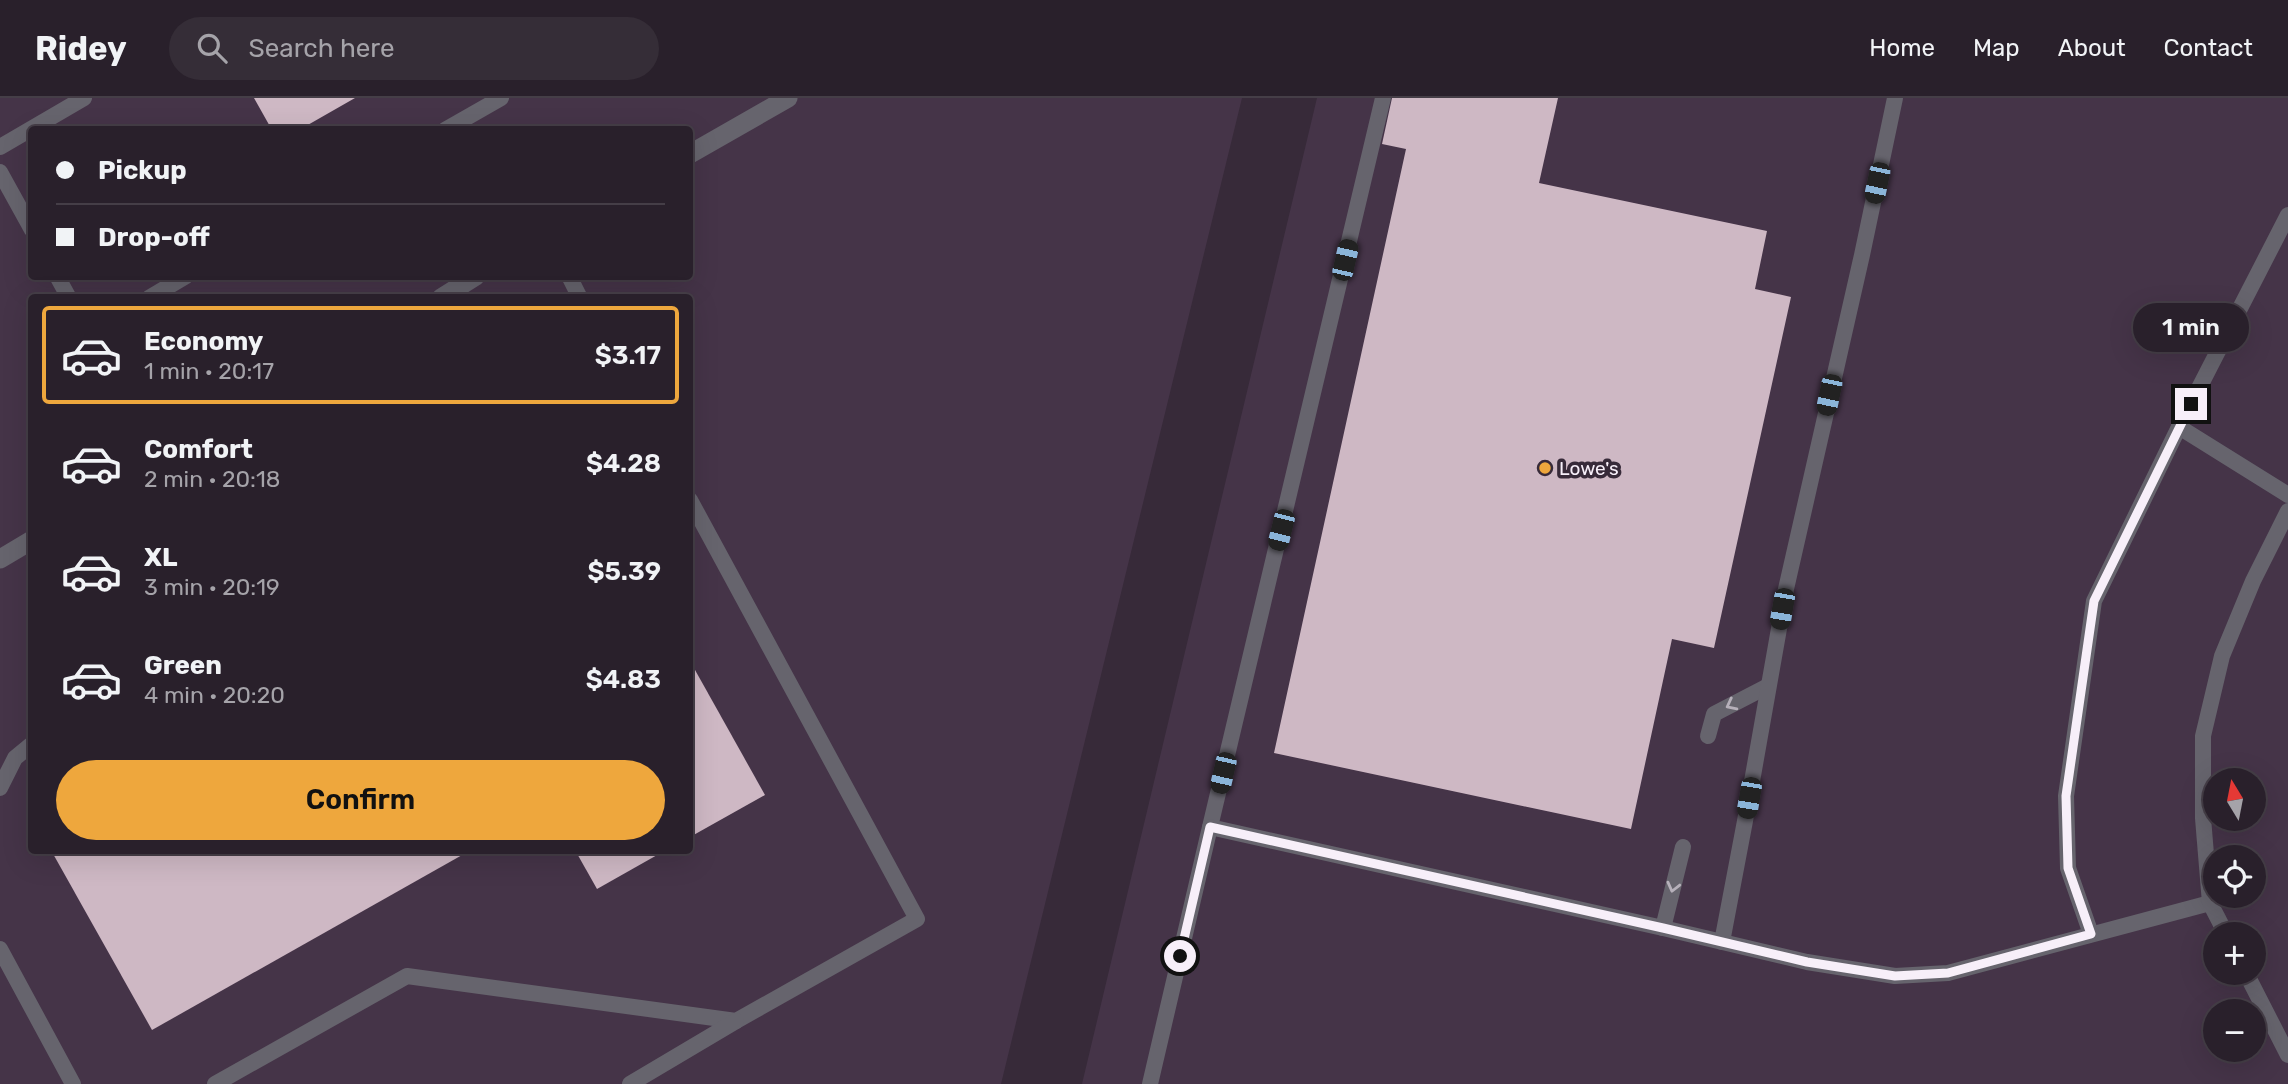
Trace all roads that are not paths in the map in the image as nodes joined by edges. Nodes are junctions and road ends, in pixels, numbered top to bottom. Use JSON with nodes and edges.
{"nodes":[{"id":1,"x":84,"y":98,"type":"edge"},
{"id":2,"x":501,"y":98,"type":"edge"},
{"id":3,"x":788,"y":98,"type":"edge"},
{"id":4,"x":1384,"y":98,"type":"edge"},
{"id":5,"x":1895,"y":98,"type":"edge"},
{"id":6,"x":36,"y":126,"type":"edge"},
{"id":7,"x":452,"y":126,"type":"edge"},
{"id":8,"x":28,"y":131,"type":"edge"},
{"id":9,"x":0,"y":147,"type":"edge"},
{"id":10,"x":693,"y":152,"type":"edge"},
{"id":11,"x":0,"y":172,"type":"edge"},
{"id":12,"x":2288,"y":215,"type":"edge"},
{"id":13,"x":28,"y":223,"type":"edge"},
{"id":14,"x":179,"y":280,"type":"edge"},
{"id":15,"x":469,"y":280,"type":"edge"},
{"id":16,"x":156,"y":294,"type":"edge"},
{"id":17,"x":447,"y":294,"type":"edge"},
{"id":18,"x":2179,"y":427,"type":"junction"},
{"id":19,"x":2288,"y":495,"type":"edge"},
{"id":20,"x":693,"y":506,"type":"edge"},
{"id":21,"x":2288,"y":510,"type":"edge"},
{"id":22,"x":28,"y":542,"type":"edge"},
{"id":23,"x":0,"y":559,"type":"edge"},
{"id":24,"x":1768,"y":686,"type":"junction"},
{"id":25,"x":1708,"y":736,"type":"dead end"},
{"id":26,"x":28,"y":747,"type":"edge"},
{"id":27,"x":0,"y":788,"type":"edge"},
{"id":28,"x":1210,"y":827,"type":"junction"},
{"id":29,"x":2205,"y":845,"type":"edge"},
{"id":30,"x":1683,"y":847,"type":"dead end"},
{"id":31,"x":2203,"y":905,"type":"edge"},
{"id":32,"x":1663,"y":928,"type":"junction"},
{"id":33,"x":2091,"y":934,"type":"junction"},
{"id":34,"x":1722,"y":942,"type":"junction"},
{"id":35,"x":0,"y":949,"type":"edge"},
{"id":36,"x":2252,"y":985,"type":"edge"},
{"id":37,"x":736,"y":1021,"type":"junction"},
{"id":38,"x":2288,"y":1055,"type":"edge"},
{"id":39,"x":73,"y":1084,"type":"edge"},
{"id":40,"x":215,"y":1084,"type":"edge"},
{"id":41,"x":630,"y":1084,"type":"edge"},
{"id":42,"x":1150,"y":1084,"type":"edge"}],
"edges":[{"from":1,"to":6,"type":"lane"},
{"from":2,"to":7,"type":"lane"},
{"from":3,"to":10,"type":"street"},
{"from":4,"to":28,"type":"lane"},
{"from":5,"to":24,"type":"lane"},
{"from":8,"to":9,"type":"lane"},
{"from":11,"to":13,"type":"lane"},
{"from":12,"to":18,"type":"lane"},
{"from":14,"to":16,"type":"lane"},
{"from":15,"to":17,"type":"street"},
{"from":18,"to":19,"type":"lane"},
{"from":18,"to":33,"type":"lane"},
{"from":20,"to":37,"type":"lane"},
{"from":21,"to":29,"type":"lane"},
{"from":22,"to":23,"type":"street"},
{"from":24,"to":25,"type":"lane","one_way":true},
{"from":24,"to":34,"type":"lane"},
{"from":26,"to":27,"type":"lane"},
{"from":28,"to":32,"type":"lane"},
{"from":28,"to":42,"type":"lane"},
{"from":30,"to":32,"type":"lane","one_way":true},
{"from":31,"to":33,"type":"lane"},
{"from":32,"to":34,"type":"lane"},
{"from":33,"to":34,"type":"lane"},
{"from":35,"to":39,"type":"lane"},
{"from":36,"to":38,"type":"lane"},
{"from":37,"to":40,"type":"lane"},
{"from":37,"to":41,"type":"lane"}]}
